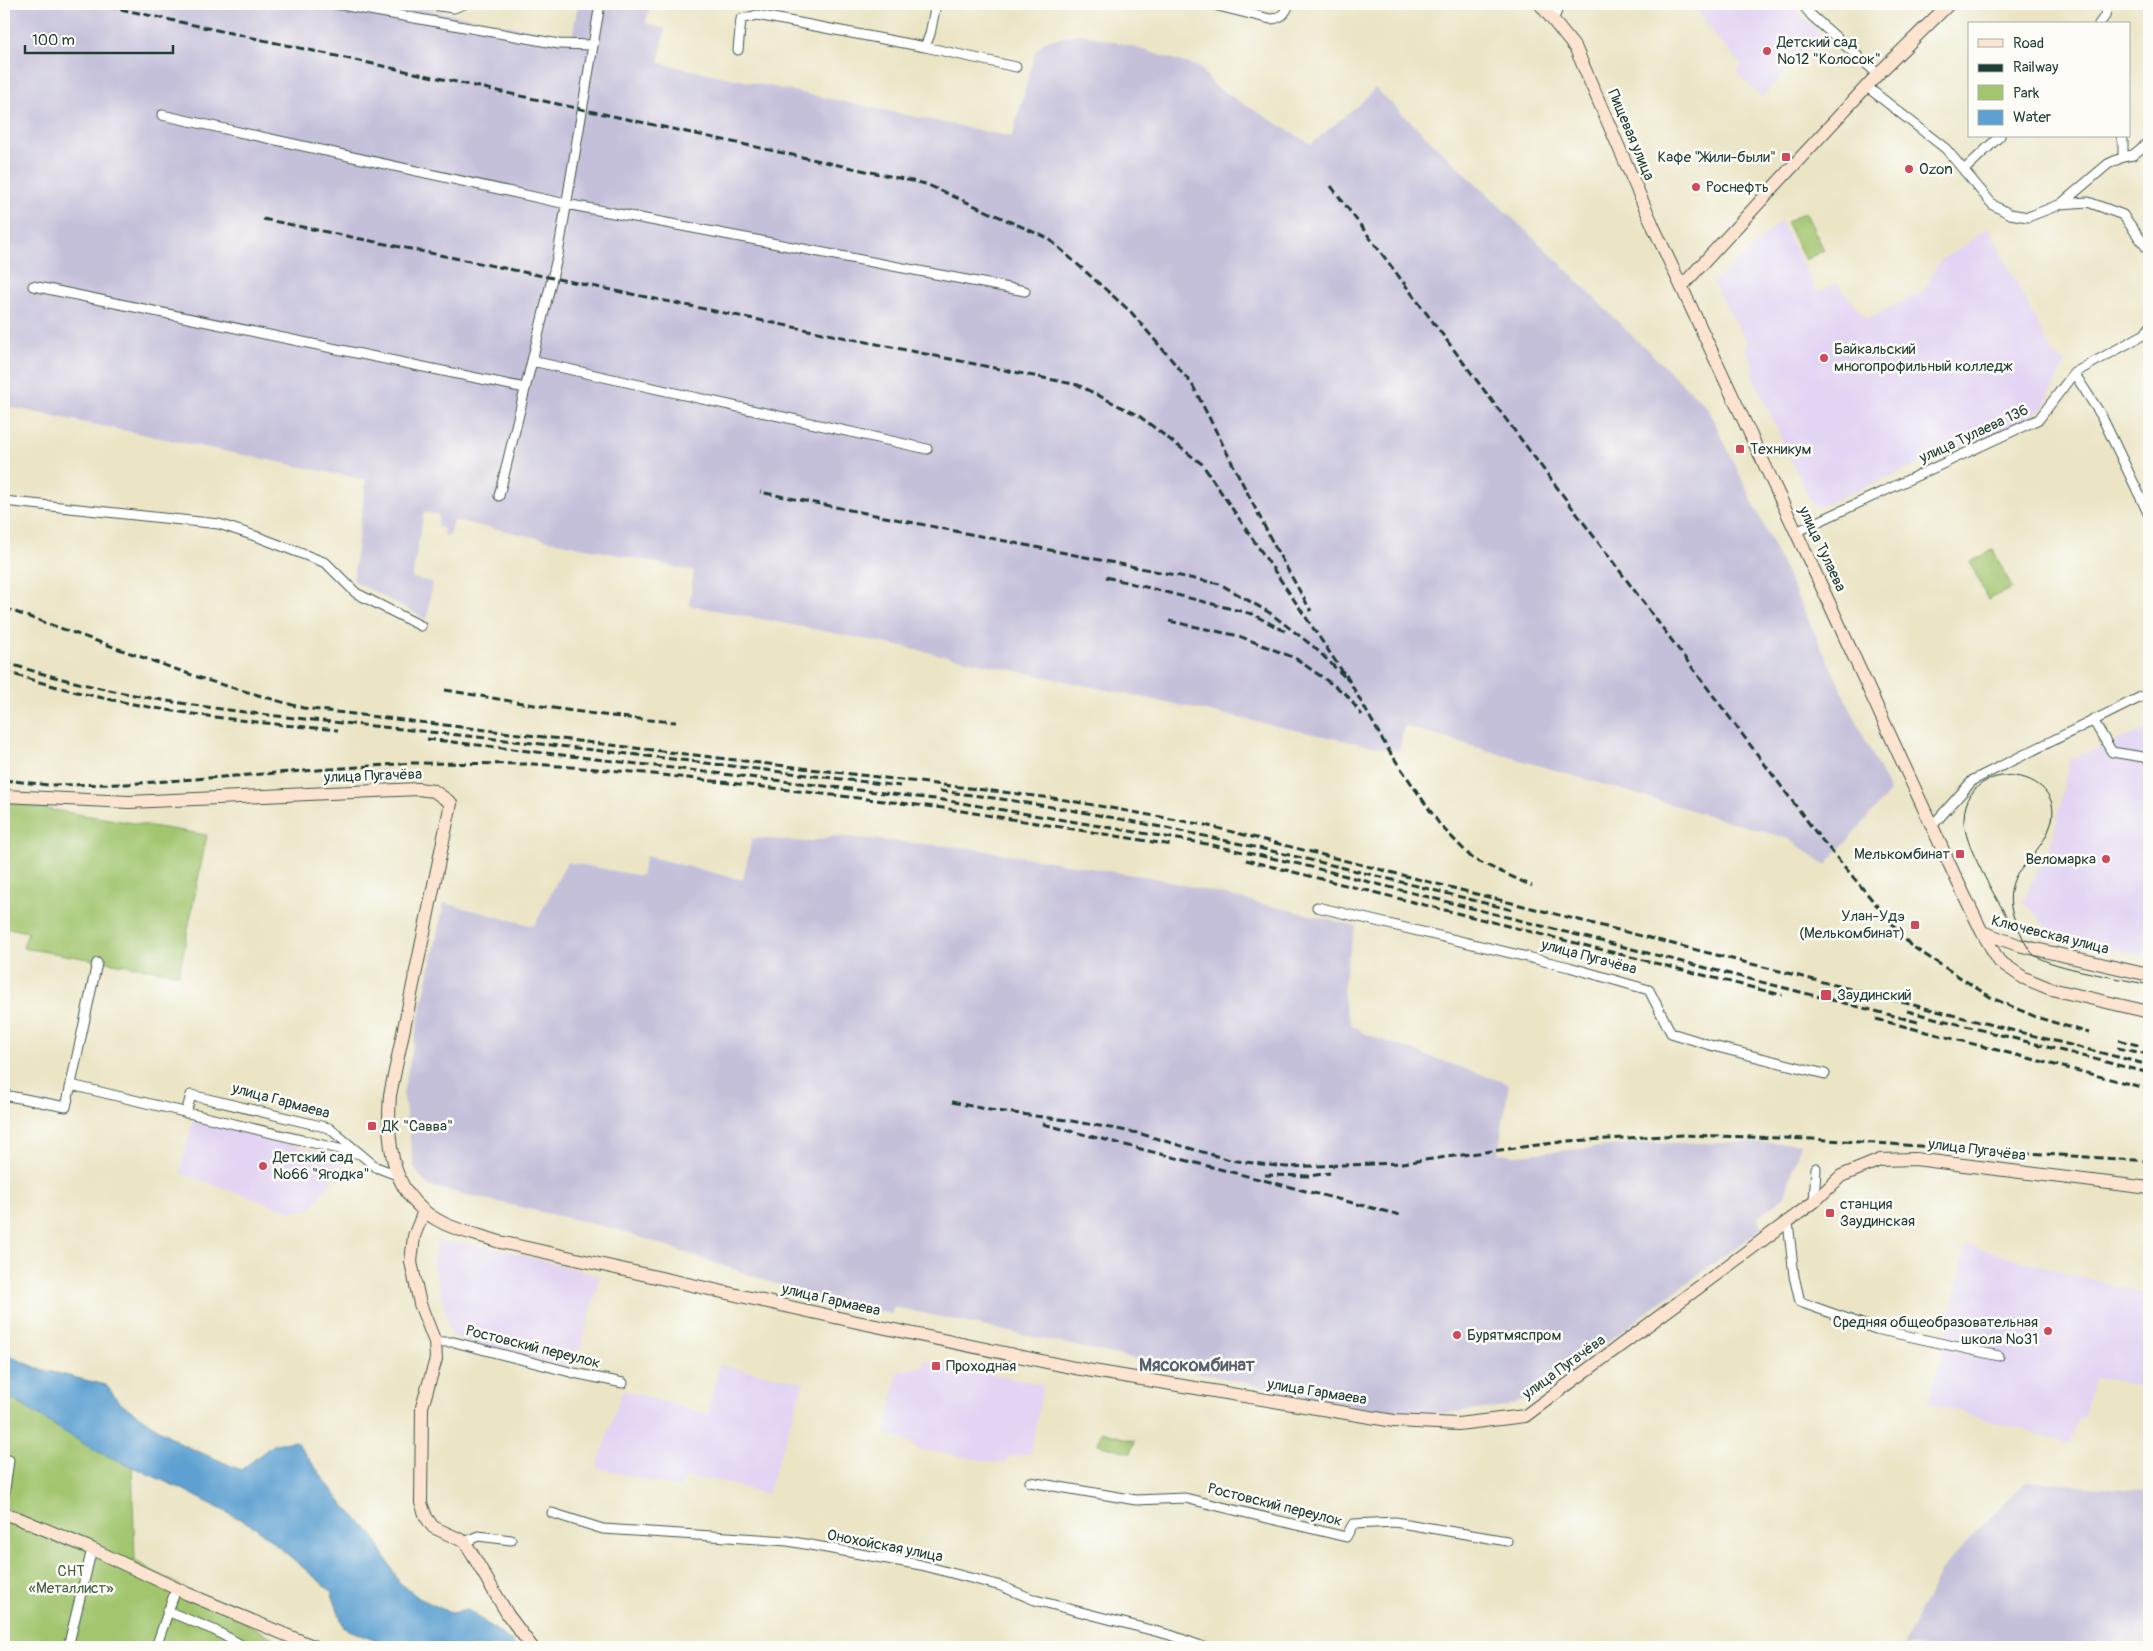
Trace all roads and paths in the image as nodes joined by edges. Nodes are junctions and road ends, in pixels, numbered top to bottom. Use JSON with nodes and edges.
{"nodes":[{"id":1,"x":336,"y":4,"type":"edge"},
{"id":2,"x":424,"y":4,"type":"edge"},
{"id":3,"x":464,"y":4,"type":"edge"},
{"id":4,"x":600,"y":4,"type":"edge"},
{"id":5,"x":936,"y":4,"type":"edge"},
{"id":6,"x":1210,"y":4,"type":"edge"},
{"id":7,"x":1289,"y":4,"type":"edge"},
{"id":8,"x":1540,"y":4,"type":"edge"},
{"id":9,"x":1560,"y":4,"type":"edge"},
{"id":10,"x":1802,"y":4,"type":"edge"},
{"id":11,"x":1949,"y":4,"type":"edge"},
{"id":12,"x":2101,"y":4,"type":"edge"},
{"id":13,"x":1553,"y":20,"type":"junction"},
{"id":14,"x":2100,"y":22,"type":"edge"},
{"id":15,"x":593,"y":45,"type":"junction"},
{"id":16,"x":925,"y":47,"type":"junction"},
{"id":17,"x":738,"y":50,"type":"dead end"},
{"id":18,"x":1016,"y":67,"type":"dead end"},
{"id":19,"x":1878,"y":74,"type":"junction"},
{"id":20,"x":1866,"y":86,"type":"junction"},
{"id":21,"x":162,"y":115,"type":"dead end"},
{"id":22,"x":1998,"y":138,"type":"edge"},
{"id":23,"x":2121,"y":138,"type":"edge"},
{"id":24,"x":2149,"y":142,"type":"edge"},
{"id":25,"x":2123,"y":157,"type":"junction"},
{"id":26,"x":1964,"y":170,"type":"junction"},
{"id":27,"x":566,"y":204,"type":"junction"},
{"id":28,"x":2062,"y":204,"type":"junction"},
{"id":29,"x":2149,"y":251,"type":"edge"},
{"id":30,"x":33,"y":286,"type":"dead end"},
{"id":31,"x":1682,"y":286,"type":"junction"},
{"id":32,"x":1025,"y":290,"type":"dead end"},
{"id":33,"x":2147,"y":331,"type":"edge"},
{"id":34,"x":532,"y":361,"type":"junction"},
{"id":35,"x":2074,"y":373,"type":"junction"},
{"id":36,"x":525,"y":388,"type":"junction"},
{"id":37,"x":928,"y":449,"type":"dead end"},
{"id":38,"x":499,"y":496,"type":"dead end"},
{"id":39,"x":4,"y":502,"type":"edge"},
{"id":40,"x":2149,"y":515,"type":"edge"},
{"id":41,"x":1796,"y":532,"type":"junction"},
{"id":42,"x":421,"y":626,"type":"dead end"},
{"id":43,"x":2149,"y":693,"type":"edge"},
{"id":44,"x":2093,"y":720,"type":"junction"},
{"id":45,"x":2149,"y":758,"type":"edge"},
{"id":46,"x":4,"y":796,"type":"edge"},
{"id":47,"x":1932,"y":826,"type":"junction"},
{"id":48,"x":1317,"y":907,"type":"dead end"},
{"id":49,"x":1982,"y":932,"type":"junction"},
{"id":50,"x":97,"y":963,"type":"dead end"},
{"id":51,"x":2149,"y":975,"type":"edge"},
{"id":52,"x":2149,"y":1012,"type":"edge"},
{"id":53,"x":1825,"y":1074,"type":"dead end"},
{"id":54,"x":71,"y":1085,"type":"junction"},
{"id":55,"x":4,"y":1095,"type":"edge"},
{"id":56,"x":186,"y":1113,"type":"junction"},
{"id":57,"x":360,"y":1154,"type":"junction"},
{"id":58,"x":1816,"y":1168,"type":"dead end"},
{"id":59,"x":397,"y":1175,"type":"junction"},
{"id":60,"x":2149,"y":1188,"type":"edge"},
{"id":61,"x":1814,"y":1202,"type":"junction"},
{"id":62,"x":424,"y":1211,"type":"junction"},
{"id":63,"x":1788,"y":1222,"type":"junction"},
{"id":64,"x":435,"y":1342,"type":"junction"},
{"id":65,"x":1999,"y":1356,"type":"dead end"},
{"id":66,"x":623,"y":1383,"type":"dead end"},
{"id":67,"x":1525,"y":1416,"type":"joint"},
{"id":68,"x":8,"y":1460,"type":"dead end"},
{"id":69,"x":1030,"y":1482,"type":"dead end"},
{"id":70,"x":4,"y":1496,"type":"edge"},
{"id":71,"x":552,"y":1513,"type":"dead end"},
{"id":72,"x":4,"y":1514,"type":"edge"},
{"id":73,"x":511,"y":1540,"type":"dead end"},
{"id":74,"x":1507,"y":1541,"type":"dead end"},
{"id":75,"x":465,"y":1542,"type":"junction"},
{"id":76,"x":92,"y":1549,"type":"junction"},
{"id":77,"x":176,"y":1589,"type":"junction"},
{"id":78,"x":167,"y":1611,"type":"junction"},
{"id":79,"x":68,"y":1647,"type":"edge"},
{"id":80,"x":156,"y":1647,"type":"edge"},
{"id":81,"x":245,"y":1647,"type":"edge"},
{"id":82,"x":315,"y":1647,"type":"edge"},
{"id":83,"x":532,"y":1647,"type":"edge"},
{"id":84,"x":1204,"y":1647,"type":"edge"}],
"edges":[{"from":1,"to":15,"type":"street"},
{"from":2,"to":3,"type":"street"},
{"from":4,"to":15,"type":"street"},
{"from":5,"to":16,"type":"street"},
{"from":6,"to":7,"type":"street"},
{"from":8,"to":13,"type":"street","name":"Пищевая улица"},
{"from":9,"to":13,"type":"street"},
{"from":10,"to":19,"type":"street"},
{"from":11,"to":19,"type":"street"},
{"from":12,"to":14,"type":"street"},
{"from":13,"to":31,"type":"street","name":"Пищевая улица"},
{"from":15,"to":27,"type":"street"},
{"from":16,"to":17,"type":"street"},
{"from":16,"to":18,"type":"street"},
{"from":19,"to":20,"type":"street"},
{"from":20,"to":26,"type":"street"},
{"from":20,"to":31,"type":"street"},
{"from":21,"to":27,"type":"street"},
{"from":22,"to":26,"type":"street"},
{"from":23,"to":25,"type":"street"},
{"from":24,"to":25,"type":"street"},
{"from":25,"to":28,"type":"street"},
{"from":26,"to":28,"type":"street"},
{"from":27,"to":32,"type":"street"},
{"from":27,"to":34,"type":"street"},
{"from":28,"to":29,"type":"street"},
{"from":30,"to":36,"type":"street"},
{"from":31,"to":41,"type":"street","name":"улица Тулаева"},
{"from":33,"to":35,"type":"street","name":"улица Тулаева 136"},
{"from":34,"to":36,"type":"street"},
{"from":34,"to":37,"type":"street"},
{"from":35,"to":40,"type":"street"},
{"from":35,"to":41,"type":"street","name":"улица Тулаева 136"},
{"from":36,"to":38,"type":"street"},
{"from":39,"to":42,"type":"street"},
{"from":41,"to":47,"type":"street","name":"улица Тулаева"},
{"from":43,"to":44,"type":"street"},
{"from":44,"to":45,"type":"street"},
{"from":44,"to":47,"type":"street"},
{"from":46,"to":59,"type":"street","name":"улица Пугачёва"},
{"from":47,"to":49,"type":"street","name":"улица Тулаева"},
{"from":48,"to":53,"type":"street","name":"улица Пугачёва"},
{"from":49,"to":51,"type":"street","name":"Ключевская улица"},
{"from":49,"to":52,"type":"street","name":"Ключевская улица"},
{"from":50,"to":54,"type":"street"},
{"from":54,"to":55,"type":"street"},
{"from":54,"to":56,"type":"street"},
{"from":56,"to":57,"type":"street"},
{"from":56,"to":57,"type":"street","name":"улица Гармаева"},
{"from":57,"to":59,"type":"street","name":"улица Гармаева"},
{"from":58,"to":61,"type":"street"},
{"from":59,"to":62,"type":"street","name":"улица Гармаева"},
{"from":60,"to":61,"type":"street","name":"улица Пугачёва"},
{"from":61,"to":63,"type":"street","name":"улица Пугачёва"},
{"from":62,"to":64,"type":"street"},
{"from":62,"to":67,"type":"street","name":"улица Гармаева"},
{"from":63,"to":65,"type":"street"},
{"from":63,"to":67,"type":"street","name":"улица Пугачёва"},
{"from":64,"to":66,"type":"street","name":"Ростовский переулок"},
{"from":64,"to":75,"type":"street"},
{"from":68,"to":70,"type":"street"},
{"from":69,"to":74,"type":"street","name":"Ростовский переулок"},
{"from":71,"to":84,"type":"street","name":"Онохойская улица"},
{"from":72,"to":76,"type":"street"},
{"from":73,"to":75,"type":"street"},
{"from":75,"to":83,"type":"street"},
{"from":76,"to":77,"type":"street"},
{"from":76,"to":79,"type":"street"},
{"from":77,"to":78,"type":"street"},
{"from":77,"to":82,"type":"street"},
{"from":78,"to":80,"type":"street"},
{"from":78,"to":81,"type":"street"}]}
